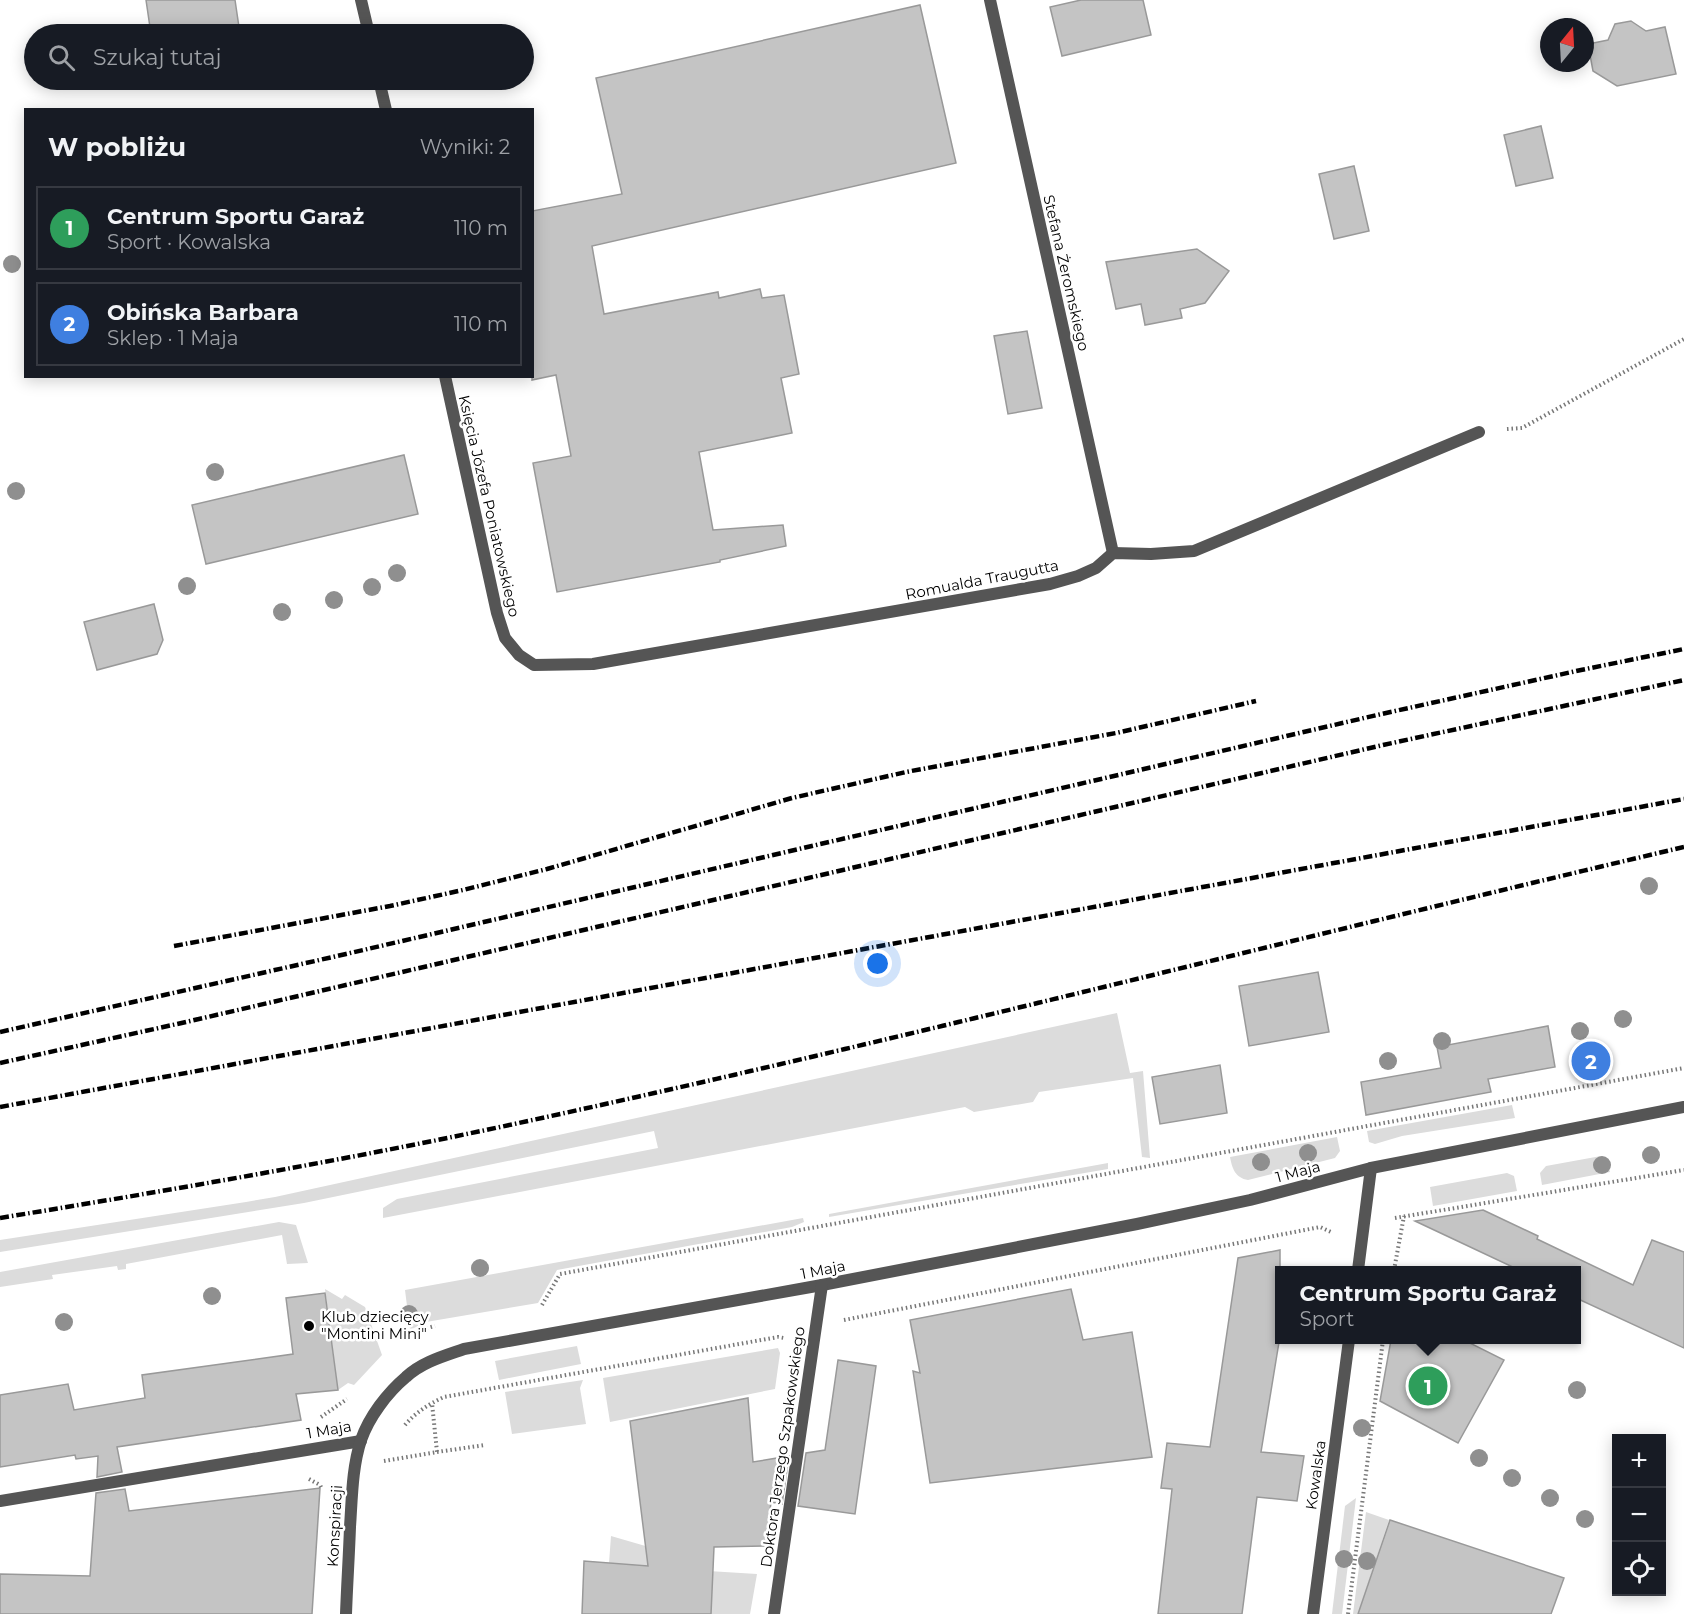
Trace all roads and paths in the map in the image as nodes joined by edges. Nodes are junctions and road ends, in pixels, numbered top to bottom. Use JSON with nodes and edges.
{"nodes":[{"id":1,"x":361,"y":0,"type":"edge"},
{"id":2,"x":990,"y":0,"type":"edge"},
{"id":3,"x":367,"y":24,"type":"edge"},
{"id":4,"x":381,"y":90,"type":"edge"},
{"id":5,"x":386,"y":108,"type":"edge"},
{"id":6,"x":1684,"y":339,"type":"edge"},
{"id":7,"x":444,"y":378,"type":"edge"},
{"id":8,"x":1479,"y":432,"type":"joint"},
{"id":9,"x":1113,"y":552,"type":"junction"},
{"id":10,"x":534,"y":665,"type":"joint"},
{"id":11,"x":1684,"y":1068,"type":"edge"},
{"id":12,"x":1684,"y":1107,"type":"edge"},
{"id":13,"x":1371,"y":1168,"type":"junction"},
{"id":14,"x":1684,"y":1170,"type":"edge"},
{"id":15,"x":1335,"y":1242,"type":"dead end"},
{"id":16,"x":1359,"y":1266,"type":"edge"},
{"id":17,"x":1395,"y":1266,"type":"edge"},
{"id":18,"x":822,"y":1285,"type":"junction"},
{"id":19,"x":541,"y":1307,"type":"dead end"},
{"id":20,"x":841,"y":1320,"type":"dead end"},
{"id":21,"x":438,"y":1325,"type":"dead end"},
{"id":22,"x":410,"y":1339,"type":"dead end"},
{"id":23,"x":791,"y":1340,"type":"dead end"},
{"id":24,"x":1348,"y":1344,"type":"edge"},
{"id":25,"x":1382,"y":1344,"type":"edge"},
{"id":26,"x":432,"y":1403,"type":"junction"},
{"id":27,"x":399,"y":1432,"type":"dead end"},
{"id":28,"x":361,"y":1441,"type":"junction"},
{"id":29,"x":485,"y":1445,"type":"dead end"},
{"id":30,"x":388,"y":1451,"type":"dead end"},
{"id":31,"x":437,"y":1452,"type":"junction"},
{"id":32,"x":383,"y":1462,"type":"junction"},
{"id":33,"x":381,"y":1470,"type":"dead end"},
{"id":34,"x":302,"y":1479,"type":"dead end"},
{"id":35,"x":325,"y":1494,"type":"dead end"},
{"id":36,"x":0,"y":1501,"type":"edge"},
{"id":37,"x":346,"y":1614,"type":"edge"},
{"id":38,"x":774,"y":1614,"type":"edge"},
{"id":39,"x":1313,"y":1614,"type":"edge"},
{"id":40,"x":1348,"y":1614,"type":"edge"}],
"edges":[{"from":1,"to":3,"type":"street"},
{"from":2,"to":9,"type":"street","name":"Stefana Żeromskiego"},
{"from":4,"to":5,"type":"street"},
{"from":6,"to":8,"type":"path"},
{"from":7,"to":10,"type":"street","name":"Księcia Józefa Poniatowskiego"},
{"from":8,"to":9,"type":"street"},
{"from":9,"to":10,"type":"street","name":"Romualda Traugutta"},
{"from":11,"to":19,"type":"path"},
{"from":12,"to":13,"type":"street","name":"1 Maja"},
{"from":13,"to":16,"type":"street"},
{"from":13,"to":18,"type":"street","name":"1 Maja"},
{"from":14,"to":17,"type":"path"},
{"from":15,"to":20,"type":"path"},
{"from":18,"to":28,"type":"street","name":"1 Maja"},
{"from":18,"to":38,"type":"street","name":"Doktora Jerzego Szpakowskiego"},
{"from":21,"to":22,"type":"path"},
{"from":23,"to":26,"type":"path"},
{"from":24,"to":39,"type":"street","name":"Kowalska"},
{"from":25,"to":40,"type":"path"},
{"from":26,"to":27,"type":"path"},
{"from":26,"to":31,"type":"path"},
{"from":28,"to":36,"type":"street","name":"1 Maja"},
{"from":28,"to":37,"type":"street","name":"Konspiracji"},
{"from":29,"to":31,"type":"path"},
{"from":30,"to":32,"type":"path"},
{"from":31,"to":32,"type":"path"},
{"from":32,"to":33,"type":"path"},
{"from":34,"to":35,"type":"path"}]}
